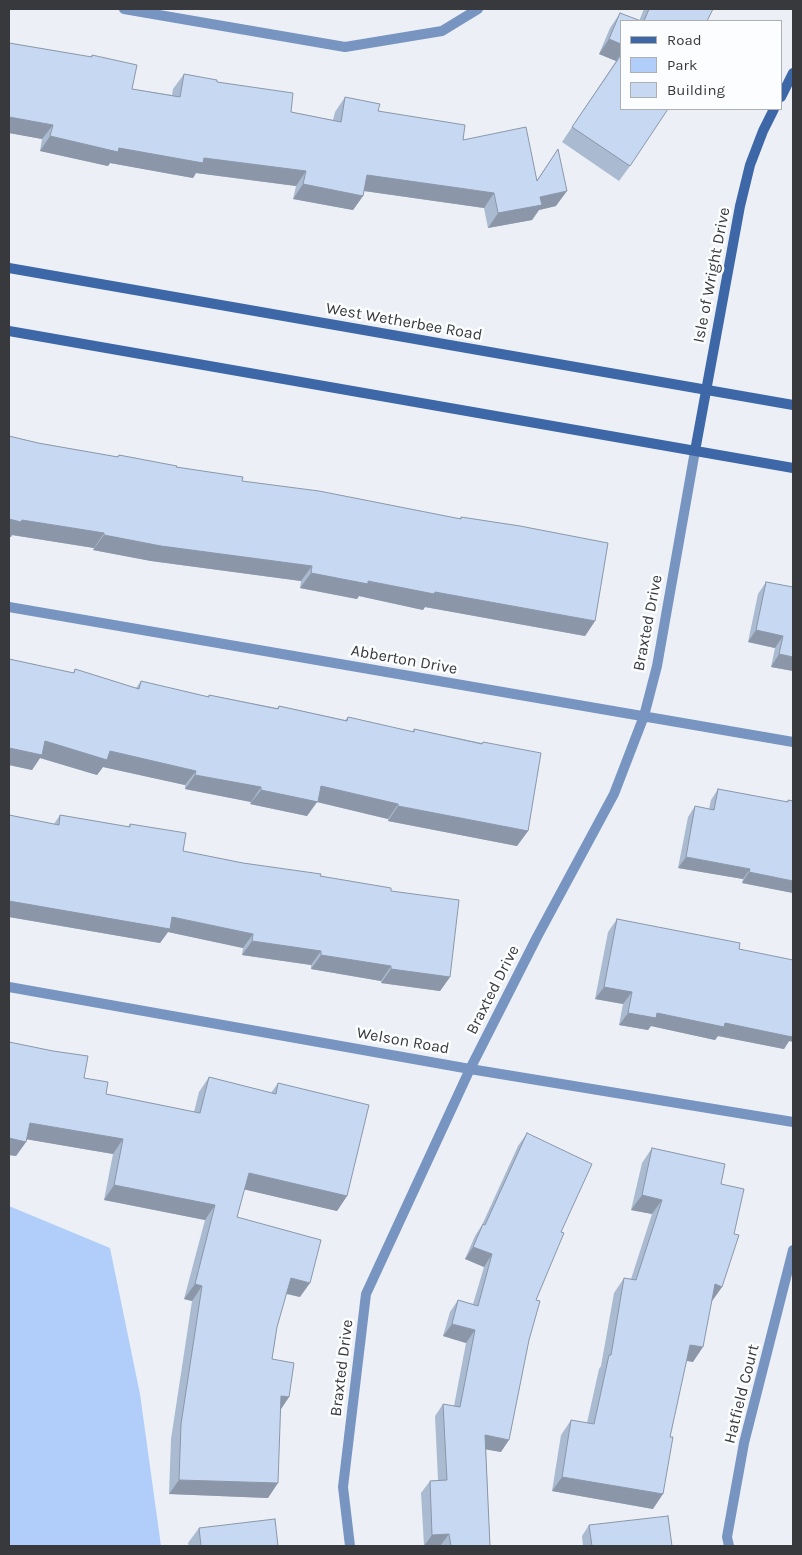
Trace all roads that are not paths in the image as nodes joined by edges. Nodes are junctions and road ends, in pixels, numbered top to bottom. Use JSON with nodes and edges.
{"nodes":[{"id":1,"x":124,"y":9,"type":"edge"},
{"id":2,"x":478,"y":9,"type":"edge"},
{"id":3,"x":793,"y":73,"type":"edge"},
{"id":4,"x":782,"y":95,"type":"edge"},
{"id":5,"x":774,"y":110,"type":"edge"},
{"id":6,"x":9,"y":268,"type":"edge"},
{"id":7,"x":9,"y":331,"type":"edge"},
{"id":8,"x":706,"y":390,"type":"junction"},
{"id":9,"x":793,"y":405,"type":"edge"},
{"id":10,"x":695,"y":451,"type":"junction"},
{"id":11,"x":793,"y":468,"type":"edge"},
{"id":12,"x":9,"y":607,"type":"edge"},
{"id":13,"x":644,"y":716,"type":"junction"},
{"id":14,"x":793,"y":742,"type":"edge"},
{"id":15,"x":9,"y":987,"type":"edge"},
{"id":16,"x":470,"y":1069,"type":"junction"},
{"id":17,"x":793,"y":1122,"type":"edge"},
{"id":18,"x":793,"y":1250,"type":"edge"},
{"id":19,"x":350,"y":1546,"type":"edge"},
{"id":20,"x":729,"y":1546,"type":"edge"}],
"edges":[{"from":1,"to":2,"type":"street"},
{"from":3,"to":4,"type":"street"},
{"from":5,"to":8,"type":"street","name":"Isle of Wright Drive"},
{"from":6,"to":8,"type":"street","name":"West Wetherbee Road"},
{"from":7,"to":10,"type":"street"},
{"from":8,"to":9,"type":"street","name":"West Wetherbee Road"},
{"from":8,"to":10,"type":"street","name":"Isle of Wright Drive"},
{"from":10,"to":11,"type":"street"},
{"from":10,"to":13,"type":"street","name":"Braxted Drive"},
{"from":12,"to":13,"type":"street","name":"Abberton Drive"},
{"from":13,"to":14,"type":"street","name":"Abberton Drive"},
{"from":13,"to":16,"type":"street","name":"Braxted Drive"},
{"from":15,"to":16,"type":"street","name":"Welson Road"},
{"from":16,"to":17,"type":"street","name":"Welson Road"},
{"from":16,"to":19,"type":"street","name":"Braxted Drive"},
{"from":18,"to":20,"type":"street","name":"Hatfield Court"}]}
